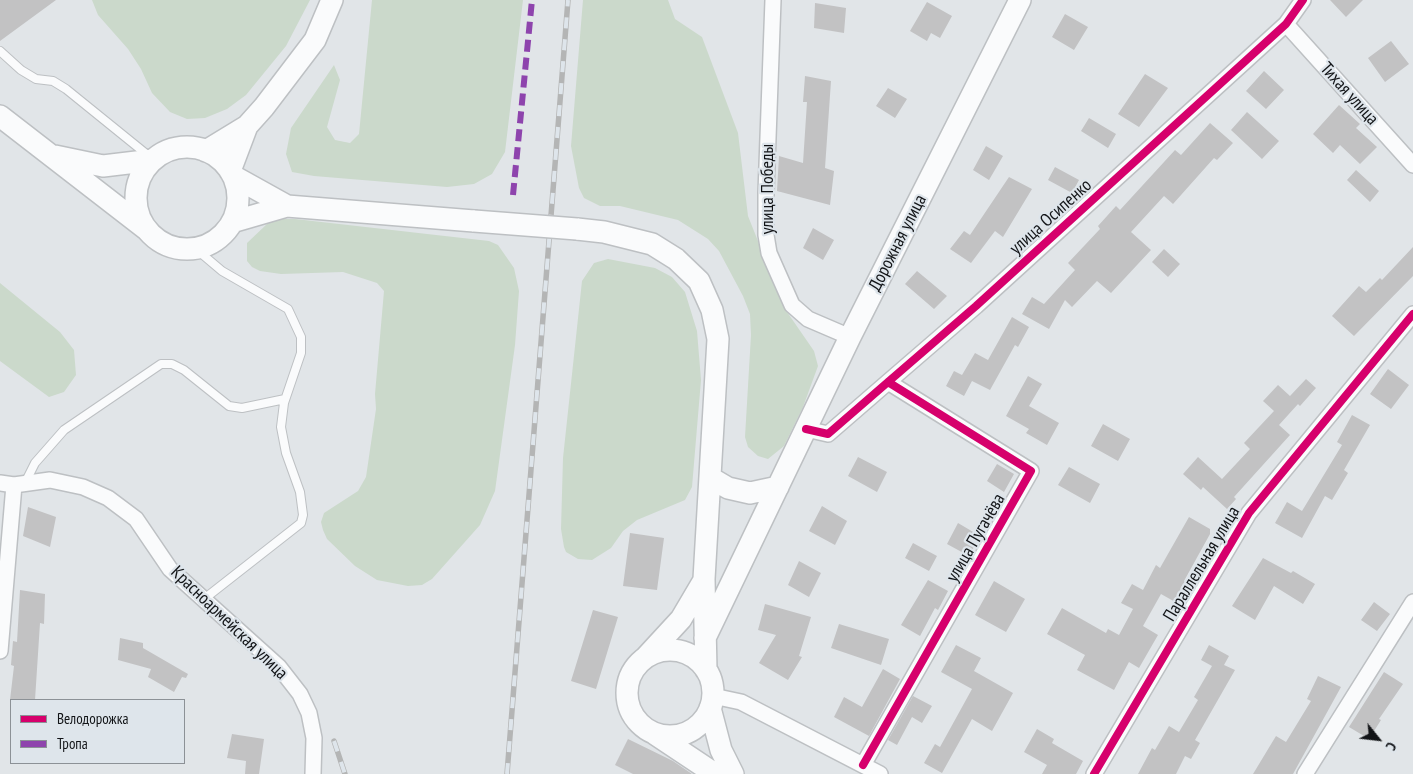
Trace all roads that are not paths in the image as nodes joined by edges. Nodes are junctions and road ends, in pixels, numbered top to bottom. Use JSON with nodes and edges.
{"nodes":[{"id":1,"x":332,"y":0,"type":"edge"},
{"id":2,"x":773,"y":0,"type":"edge"},
{"id":3,"x":1020,"y":0,"type":"edge"},
{"id":4,"x":1303,"y":0,"type":"edge"},
{"id":5,"x":1286,"y":24,"type":"junction"},
{"id":6,"x":0,"y":51,"type":"edge"},
{"id":7,"x":0,"y":116,"type":"edge"},
{"id":8,"x":247,"y":126,"type":"junction"},
{"id":9,"x":206,"y":151,"type":"junction"},
{"id":10,"x":49,"y":155,"type":"junction"},
{"id":11,"x":153,"y":160,"type":"junction"},
{"id":12,"x":1413,"y":165,"type":"edge"},
{"id":13,"x":232,"y":173,"type":"junction"},
{"id":14,"x":287,"y":206,"type":"junction"},
{"id":15,"x":232,"y":222,"type":"junction"},
{"id":16,"x":146,"y":229,"type":"junction"},
{"id":17,"x":196,"y":249,"type":"junction"},
{"id":18,"x":1413,"y":314,"type":"edge"},
{"id":19,"x":850,"y":337,"type":"junction"},
{"id":20,"x":888,"y":382,"type":"junction"},
{"id":21,"x":285,"y":400,"type":"junction"},
{"id":22,"x":806,"y":429,"type":"junction"},
{"id":23,"x":711,"y":478,"type":"junction"},
{"id":24,"x":13,"y":484,"type":"edge"},
{"id":25,"x":778,"y":487,"type":"junction"},
{"id":26,"x":704,"y":579,"type":"junction"},
{"id":27,"x":204,"y":599,"type":"junction"},
{"id":28,"x":1413,"y":602,"type":"edge"},
{"id":29,"x":705,"y":638,"type":"junction"},
{"id":30,"x":0,"y":651,"type":"edge"},
{"id":31,"x":643,"y":660,"type":"junction"},
{"id":32,"x":706,"y":670,"type":"junction"},
{"id":33,"x":712,"y":702,"type":"junction"},
{"id":34,"x":653,"y":733,"type":"junction"},
{"id":35,"x":864,"y":765,"type":"junction"},
{"id":36,"x":312,"y":774,"type":"edge"},
{"id":37,"x":715,"y":774,"type":"edge"},
{"id":38,"x":732,"y":774,"type":"edge"},
{"id":39,"x":880,"y":774,"type":"edge"},
{"id":40,"x":1094,"y":774,"type":"edge"},
{"id":41,"x":1305,"y":774,"type":"edge"}],
"edges":[{"from":1,"to":8,"type":"main road"},
{"from":2,"to":19,"type":"street","name":"улица Победы"},
{"from":3,"to":19,"type":"main road","name":"Дорожная улица"},
{"from":4,"to":5,"type":"street","name":"улица Осипенко"},
{"from":5,"to":12,"type":"street","name":"Тихая улица"},
{"from":5,"to":20,"type":"street","name":"улица Осипенко"},
{"from":6,"to":11,"type":"lane"},
{"from":7,"to":10,"type":"main road"},
{"from":8,"to":9,"type":"main road"},
{"from":8,"to":13,"type":"main road"},
{"from":9,"to":11,"type":"main road"},
{"from":9,"to":13,"type":"main road"},
{"from":10,"to":11,"type":"main road"},
{"from":10,"to":16,"type":"main road"},
{"from":11,"to":16,"type":"main road"},
{"from":13,"to":14,"type":"main road"},
{"from":13,"to":15,"type":"main road"},
{"from":14,"to":15,"type":"main road"},
{"from":14,"to":23,"type":"main road","bridge":true},
{"from":15,"to":17,"type":"main road"},
{"from":16,"to":17,"type":"main road"},
{"from":17,"to":21,"type":"lane"},
{"from":18,"to":40,"type":"street","name":"Параллельная улица"},
{"from":19,"to":22,"type":"main road","name":"Дорожная улица"},
{"from":20,"to":22,"type":"street","name":"улица Осипенко"},
{"from":20,"to":35,"type":"street","name":"улица Пугачёва"},
{"from":21,"to":24,"type":"lane"},
{"from":21,"to":27,"type":"lane"},
{"from":22,"to":25,"type":"main road","name":"Дорожная улица"},
{"from":23,"to":25,"type":"main road"},
{"from":23,"to":26,"type":"main road"},
{"from":24,"to":27,"type":"street","name":"Красноармейская улица"},
{"from":24,"to":30,"type":"street"},
{"from":25,"to":29,"type":"main road","name":"Дорожная улица"},
{"from":26,"to":29,"type":"main road"},
{"from":26,"to":31,"type":"main road"},
{"from":27,"to":36,"type":"street","name":"Красноармейская улица"},
{"from":28,"to":41,"type":"street"},
{"from":29,"to":32,"type":"main road"},
{"from":31,"to":32,"type":"main road"},
{"from":31,"to":34,"type":"main road"},
{"from":32,"to":33,"type":"main road"},
{"from":33,"to":34,"type":"main road"},
{"from":33,"to":35,"type":"street"},
{"from":33,"to":38,"type":"main road"},
{"from":34,"to":37,"type":"main road"},
{"from":35,"to":39,"type":"street"}]}
